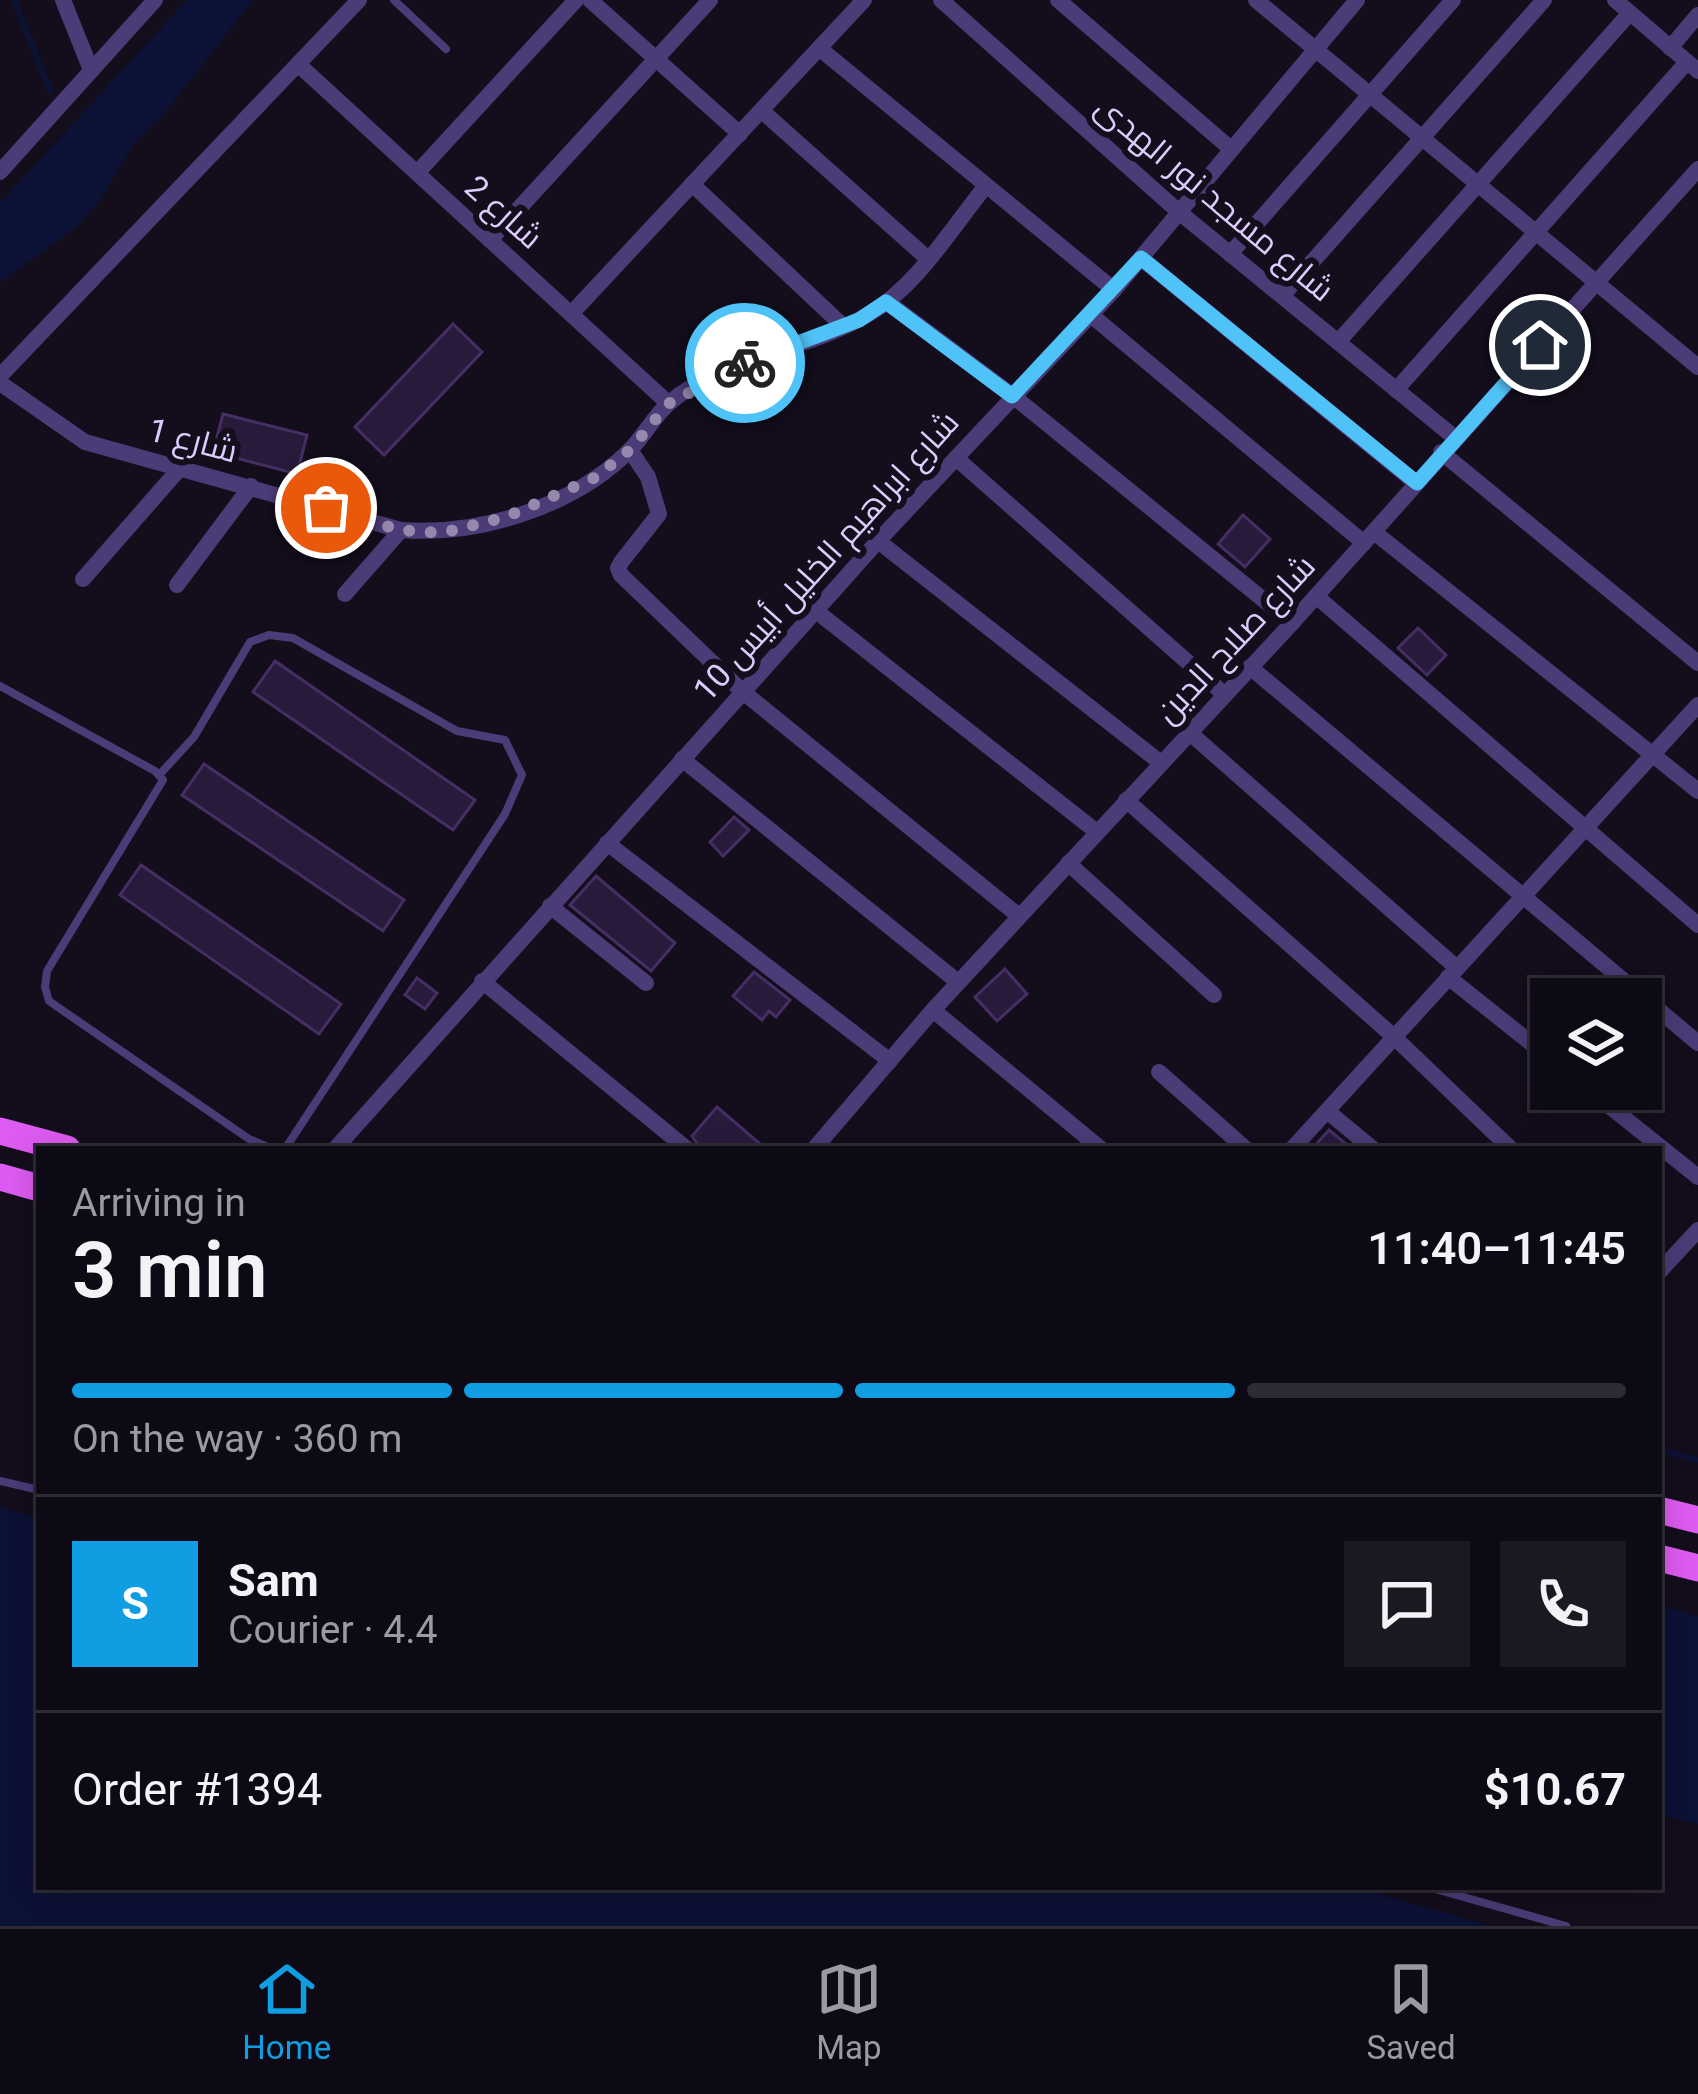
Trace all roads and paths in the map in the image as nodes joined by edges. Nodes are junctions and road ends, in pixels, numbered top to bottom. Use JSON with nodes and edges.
{"nodes":[{"id":1,"x":62,"y":0,"type":"edge"},
{"id":2,"x":155,"y":0,"type":"edge"},
{"id":3,"x":359,"y":0,"type":"edge"},
{"id":4,"x":394,"y":0,"type":"edge"},
{"id":5,"x":576,"y":0,"type":"edge"},
{"id":6,"x":590,"y":0,"type":"edge"},
{"id":7,"x":710,"y":0,"type":"edge"},
{"id":8,"x":941,"y":0,"type":"edge"},
{"id":9,"x":1058,"y":0,"type":"edge"},
{"id":10,"x":1256,"y":0,"type":"edge"},
{"id":11,"x":1358,"y":0,"type":"edge"},
{"id":12,"x":1453,"y":0,"type":"edge"},
{"id":13,"x":1544,"y":0,"type":"edge"},
{"id":14,"x":1615,"y":0,"type":"edge"},
{"id":15,"x":859,"y":2,"type":"edge"},
{"id":16,"x":1629,"y":14,"type":"junction"},
{"id":17,"x":1698,"y":15,"type":"edge"},
{"id":18,"x":819,"y":48,"type":"junction"},
{"id":19,"x":1315,"y":48,"type":"junction"},
{"id":20,"x":1670,"y":48,"type":"junction"},
{"id":21,"x":446,"y":50,"type":"dead end"},
{"id":22,"x":656,"y":59,"type":"junction"},
{"id":23,"x":298,"y":65,"type":"junction"},
{"id":24,"x":1693,"y":66,"type":"edge"},
{"id":25,"x":91,"y":70,"type":"junction"},
{"id":26,"x":1370,"y":93,"type":"junction"},
{"id":27,"x":762,"y":110,"type":"junction"},
{"id":28,"x":740,"y":134,"type":"junction"},
{"id":29,"x":1422,"y":136,"type":"junction"},
{"id":30,"x":1231,"y":149,"type":"junction"},
{"id":31,"x":1698,"y":169,"type":"edge"},
{"id":32,"x":0,"y":172,"type":"edge"},
{"id":33,"x":416,"y":173,"type":"junction"},
{"id":34,"x":1477,"y":182,"type":"junction"},
{"id":35,"x":692,"y":184,"type":"junction"},
{"id":36,"x":985,"y":187,"type":"junction"},
{"id":37,"x":1179,"y":212,"type":"junction"},
{"id":38,"x":1535,"y":231,"type":"junction"},
{"id":39,"x":490,"y":240,"type":"junction"},
{"id":40,"x":1230,"y":254,"type":"junction"},
{"id":41,"x":927,"y":258,"type":"junction"},
{"id":42,"x":1141,"y":258,"type":"junction"},
{"id":43,"x":1598,"y":283,"type":"junction"},
{"id":44,"x":1114,"y":290,"type":"junction"},
{"id":45,"x":1282,"y":296,"type":"junction"},
{"id":46,"x":886,"y":302,"type":"junction"},
{"id":47,"x":571,"y":314,"type":"junction"},
{"id":48,"x":1091,"y":316,"type":"junction"},
{"id":49,"x":843,"y":326,"type":"junction"},
{"id":50,"x":1338,"y":342,"type":"junction"},
{"id":51,"x":1698,"y":367,"type":"edge"},
{"id":52,"x":0,"y":380,"type":"edge"},
{"id":53,"x":1396,"y":389,"type":"junction"},
{"id":54,"x":1012,"y":396,"type":"junction"},
{"id":55,"x":668,"y":404,"type":"junction"},
{"id":56,"x":1454,"y":437,"type":"junction"},
{"id":57,"x":631,"y":449,"type":"junction"},
{"id":58,"x":1441,"y":452,"type":"junction"},
{"id":59,"x":956,"y":458,"type":"junction"},
{"id":60,"x":181,"y":467,"type":"junction"},
{"id":61,"x":1417,"y":483,"type":"junction"},
{"id":62,"x":251,"y":486,"type":"junction"},
{"id":63,"x":400,"y":530,"type":"junction"},
{"id":64,"x":1369,"y":537,"type":"junction"},
{"id":65,"x":878,"y":541,"type":"junction"},
{"id":66,"x":83,"y":579,"type":"dead end"},
{"id":67,"x":176,"y":585,"type":"dead end"},
{"id":68,"x":345,"y":594,"type":"dead end"},
{"id":69,"x":1316,"y":596,"type":"junction"},
{"id":70,"x":816,"y":611,"type":"junction"},
{"id":71,"x":1292,"y":623,"type":"junction"},
{"id":72,"x":1698,"y":663,"type":"edge"},
{"id":73,"x":1250,"y":668,"type":"junction"},
{"id":74,"x":0,"y":686,"type":"edge"},
{"id":75,"x":743,"y":692,"type":"junction"},
{"id":76,"x":1225,"y":694,"type":"junction"},
{"id":77,"x":1698,"y":705,"type":"edge"},
{"id":78,"x":1190,"y":733,"type":"junction"},
{"id":79,"x":1654,"y":753,"type":"junction"},
{"id":80,"x":682,"y":759,"type":"junction"},
{"id":81,"x":1161,"y":763,"type":"junction"},
{"id":82,"x":160,"y":774,"type":"junction"},
{"id":83,"x":1698,"y":791,"type":"edge"},
{"id":84,"x":1126,"y":800,"type":"junction"},
{"id":85,"x":1587,"y":826,"type":"junction"},
{"id":86,"x":1097,"y":832,"type":"junction"},
{"id":87,"x":607,"y":843,"type":"junction"},
{"id":88,"x":1067,"y":863,"type":"junction"},
{"id":89,"x":1525,"y":895,"type":"junction"},
{"id":90,"x":550,"y":906,"type":"junction"},
{"id":91,"x":1019,"y":916,"type":"junction"},
{"id":92,"x":1698,"y":925,"type":"edge"},
{"id":93,"x":1452,"y":972,"type":"junction"},
{"id":94,"x":482,"y":981,"type":"junction"},
{"id":95,"x":958,"y":982,"type":"junction"},
{"id":96,"x":646,"y":983,"type":"dead end"},
{"id":97,"x":1214,"y":995,"type":"dead end"},
{"id":98,"x":933,"y":1010,"type":"junction"},
{"id":99,"x":1394,"y":1036,"type":"junction"},
{"id":100,"x":1530,"y":1041,"type":"edge"},
{"id":101,"x":1698,"y":1043,"type":"edge"},
{"id":102,"x":890,"y":1061,"type":"junction"},
{"id":103,"x":1160,"y":1072,"type":"dead end"},
{"id":104,"x":1614,"y":1110,"type":"edge"},
{"id":105,"x":1327,"y":1111,"type":"junction"},
{"id":106,"x":0,"y":1131,"type":"edge"},
{"id":107,"x":57,"y":1146,"type":"edge"},
{"id":108,"x":266,"y":1146,"type":"edge"},
{"id":109,"x":287,"y":1146,"type":"edge"},
{"id":110,"x":338,"y":1146,"type":"edge"},
{"id":111,"x":683,"y":1146,"type":"edge"},
{"id":112,"x":817,"y":1146,"type":"edge"},
{"id":113,"x":1097,"y":1146,"type":"edge"},
{"id":114,"x":1243,"y":1146,"type":"edge"},
{"id":115,"x":1295,"y":1146,"type":"edge"},
{"id":116,"x":1369,"y":1146,"type":"edge"},
{"id":117,"x":1507,"y":1146,"type":"edge"},
{"id":118,"x":1658,"y":1146,"type":"edge"},
{"id":119,"x":1662,"y":1149,"type":"edge"},
{"id":120,"x":0,"y":1177,"type":"edge"},
{"id":121,"x":1698,"y":1178,"type":"edge"},
{"id":122,"x":36,"y":1187,"type":"edge"},
{"id":123,"x":1698,"y":1230,"type":"edge"},
{"id":124,"x":1662,"y":1268,"type":"edge"},
{"id":125,"x":0,"y":1480,"type":"edge"},
{"id":126,"x":36,"y":1489,"type":"edge"},
{"id":127,"x":1662,"y":1511,"type":"edge"},
{"id":128,"x":1698,"y":1520,"type":"edge"},
{"id":129,"x":1662,"y":1559,"type":"edge"},
{"id":130,"x":1698,"y":1568,"type":"edge"},
{"id":131,"x":1439,"y":1890,"type":"edge"},
{"id":132,"x":1566,"y":1926,"type":"edge"}],
"edges":[{"from":1,"to":25,"type":"street"},
{"from":2,"to":25,"type":"street"},
{"from":3,"to":23,"type":"street"},
{"from":4,"to":21,"type":"lane"},
{"from":5,"to":33,"type":"street"},
{"from":6,"to":22,"type":"street"},
{"from":7,"to":22,"type":"street"},
{"from":8,"to":37,"type":"street","name":"شارع مسجد نور الهدى"},
{"from":9,"to":30,"type":"street"},
{"from":10,"to":19,"type":"street"},
{"from":11,"to":19,"type":"street","name":"شارع ابراهيم الخليل أبيس 10"},
{"from":12,"to":26,"type":"street"},
{"from":13,"to":29,"type":"street"},
{"from":14,"to":16,"type":"street"},
{"from":15,"to":18,"type":"street"},
{"from":16,"to":20,"type":"street"},
{"from":16,"to":34,"type":"street"},
{"from":17,"to":20,"type":"street"},
{"from":18,"to":27,"type":"street"},
{"from":18,"to":36,"type":"street"},
{"from":19,"to":26,"type":"street"},
{"from":19,"to":30,"type":"street","name":"شارع ابراهيم الخليل أبيس 10"},
{"from":20,"to":24,"type":"street"},
{"from":22,"to":28,"type":"street"},
{"from":22,"to":39,"type":"street"},
{"from":23,"to":33,"type":"street","name":"شارع 2"},
{"from":23,"to":52,"type":"street"},
{"from":24,"to":38,"type":"street"},
{"from":25,"to":32,"type":"street"},
{"from":26,"to":29,"type":"street"},
{"from":26,"to":40,"type":"street"},
{"from":27,"to":28,"type":"street"},
{"from":27,"to":41,"type":"street"},
{"from":28,"to":35,"type":"street"},
{"from":29,"to":34,"type":"street"},
{"from":29,"to":45,"type":"street"},
{"from":30,"to":37,"type":"street","name":"شارع ابراهيم الخليل أبيس 10"},
{"from":31,"to":43,"type":"street","name":"شارع صلاح الدين"},
{"from":33,"to":39,"type":"street","name":"شارع 2"},
{"from":34,"to":38,"type":"street"},
{"from":34,"to":50,"type":"street"},
{"from":35,"to":47,"type":"street"},
{"from":35,"to":49,"type":"street"},
{"from":36,"to":41,"type":"street","name":"شارع 1"},
{"from":36,"to":44,"type":"street"},
{"from":37,"to":40,"type":"street","name":"شارع مسجد نور الهدى"},
{"from":37,"to":42,"type":"street","name":"شارع ابراهيم الخليل أبيس 10"},
{"from":38,"to":43,"type":"street"},
{"from":38,"to":53,"type":"street"},
{"from":39,"to":47,"type":"street","name":"شارع 2"},
{"from":40,"to":45,"type":"street","name":"شارع مسجد نور الهدى"},
{"from":41,"to":46,"type":"street","name":"شارع 1"},
{"from":42,"to":44,"type":"street","name":"شارع ابراهيم الخليل أبيس 10"},
{"from":42,"to":61,"type":"street"},
{"from":43,"to":51,"type":"street"},
{"from":43,"to":56,"type":"street","name":"شارع صلاح الدين"},
{"from":44,"to":48,"type":"street","name":"شارع ابراهيم الخليل أبيس 10"},
{"from":45,"to":50,"type":"street","name":"شارع مسجد نور الهدى"},
{"from":46,"to":49,"type":"street","name":"شارع 1"},
{"from":46,"to":54,"type":"street"},
{"from":47,"to":55,"type":"street","name":"شارع 2"},
{"from":48,"to":54,"type":"street","name":"شارع ابراهيم الخليل أبيس 10"},
{"from":48,"to":64,"type":"street"},
{"from":49,"to":55,"type":"street","name":"شارع 1"},
{"from":50,"to":53,"type":"street","name":"شارع مسجد نور الهدى"},
{"from":52,"to":60,"type":"street","name":"شارع 1"},
{"from":53,"to":56,"type":"street","name":"شارع مسجد نور الهدى"},
{"from":54,"to":59,"type":"street","name":"شارع ابراهيم الخليل أبيس 10"},
{"from":54,"to":71,"type":"street"},
{"from":55,"to":57,"type":"street","name":"شارع 1"},
{"from":56,"to":58,"type":"street","name":"شارع صلاح الدين"},
{"from":57,"to":63,"type":"street","name":"شارع 1"},
{"from":57,"to":75,"type":"street"},
{"from":58,"to":61,"type":"street","name":"شارع صلاح الدين"},
{"from":58,"to":72,"type":"street"},
{"from":59,"to":65,"type":"street","name":"شارع ابراهيم الخليل أبيس 10"},
{"from":59,"to":76,"type":"street"},
{"from":60,"to":62,"type":"street","name":"شارع 1"},
{"from":60,"to":66,"type":"street"},
{"from":61,"to":64,"type":"street","name":"شارع صلاح الدين"},
{"from":62,"to":63,"type":"street","name":"شارع 1"},
{"from":62,"to":67,"type":"street"},
{"from":63,"to":68,"type":"street"},
{"from":64,"to":69,"type":"street","name":"شارع صلاح الدين"},
{"from":64,"to":79,"type":"street"},
{"from":65,"to":70,"type":"street","name":"شارع ابراهيم الخليل أبيس 10"},
{"from":65,"to":81,"type":"street"},
{"from":69,"to":71,"type":"street","name":"شارع صلاح الدين"},
{"from":69,"to":85,"type":"street"},
{"from":70,"to":75,"type":"street","name":"شارع ابراهيم الخليل أبيس 10"},
{"from":70,"to":86,"type":"street"},
{"from":71,"to":73,"type":"street","name":"شارع صلاح الدين"},
{"from":73,"to":76,"type":"street","name":"شارع صلاح الدين"},
{"from":73,"to":89,"type":"street"},
{"from":74,"to":82,"type":"lane"},
{"from":75,"to":80,"type":"street","name":"شارع ابراهيم الخليل أبيس 10"},
{"from":75,"to":91,"type":"street"},
{"from":76,"to":78,"type":"street","name":"شارع صلاح الدين"},
{"from":77,"to":79,"type":"street"},
{"from":78,"to":81,"type":"street","name":"شارع صلاح الدين"},
{"from":78,"to":93,"type":"street"},
{"from":79,"to":83,"type":"street"},
{"from":79,"to":85,"type":"street"},
{"from":80,"to":87,"type":"street","name":"شارع ابراهيم الخليل أبيس 10"},
{"from":80,"to":95,"type":"street"},
{"from":81,"to":84,"type":"street","name":"شارع صلاح الدين"},
{"from":82,"to":108,"type":"lane"},
{"from":82,"to":109,"type":"lane"},
{"from":84,"to":86,"type":"street","name":"شارع صلاح الدين"},
{"from":84,"to":99,"type":"street"},
{"from":85,"to":89,"type":"street"},
{"from":85,"to":92,"type":"street"},
{"from":86,"to":88,"type":"street","name":"شارع صلاح الدين"},
{"from":87,"to":90,"type":"street","name":"شارع ابراهيم الخليل أبيس 10"},
{"from":87,"to":102,"type":"street"},
{"from":88,"to":91,"type":"street","name":"شارع صلاح الدين"},
{"from":88,"to":97,"type":"street"},
{"from":89,"to":93,"type":"street"},
{"from":89,"to":101,"type":"street"},
{"from":90,"to":94,"type":"street","name":"شارع ابراهيم الخليل أبيس 10"},
{"from":90,"to":96,"type":"street"},
{"from":91,"to":95,"type":"street","name":"شارع صلاح الدين"},
{"from":93,"to":99,"type":"street"},
{"from":93,"to":100,"type":"street"},
{"from":94,"to":110,"type":"street","name":"شارع ابراهيم الخليل أبيس 10"},
{"from":94,"to":111,"type":"street"},
{"from":95,"to":98,"type":"street","name":"شارع صلاح الدين"},
{"from":98,"to":102,"type":"street","name":"شارع صلاح الدين"},
{"from":98,"to":113,"type":"street"},
{"from":99,"to":105,"type":"street"},
{"from":99,"to":117,"type":"street"},
{"from":102,"to":112,"type":"street","name":"شارع صلاح الدين"},
{"from":103,"to":114,"type":"street"},
{"from":104,"to":118,"type":"street"},
{"from":105,"to":115,"type":"street"},
{"from":105,"to":116,"type":"street"},
{"from":106,"to":107,"type":"main road"},
{"from":119,"to":121,"type":"street"},
{"from":120,"to":122,"type":"main road"},
{"from":123,"to":124,"type":"street"},
{"from":125,"to":126,"type":"lane"},
{"from":127,"to":128,"type":"main road"},
{"from":129,"to":130,"type":"main road"},
{"from":131,"to":132,"type":"lane"}]}
